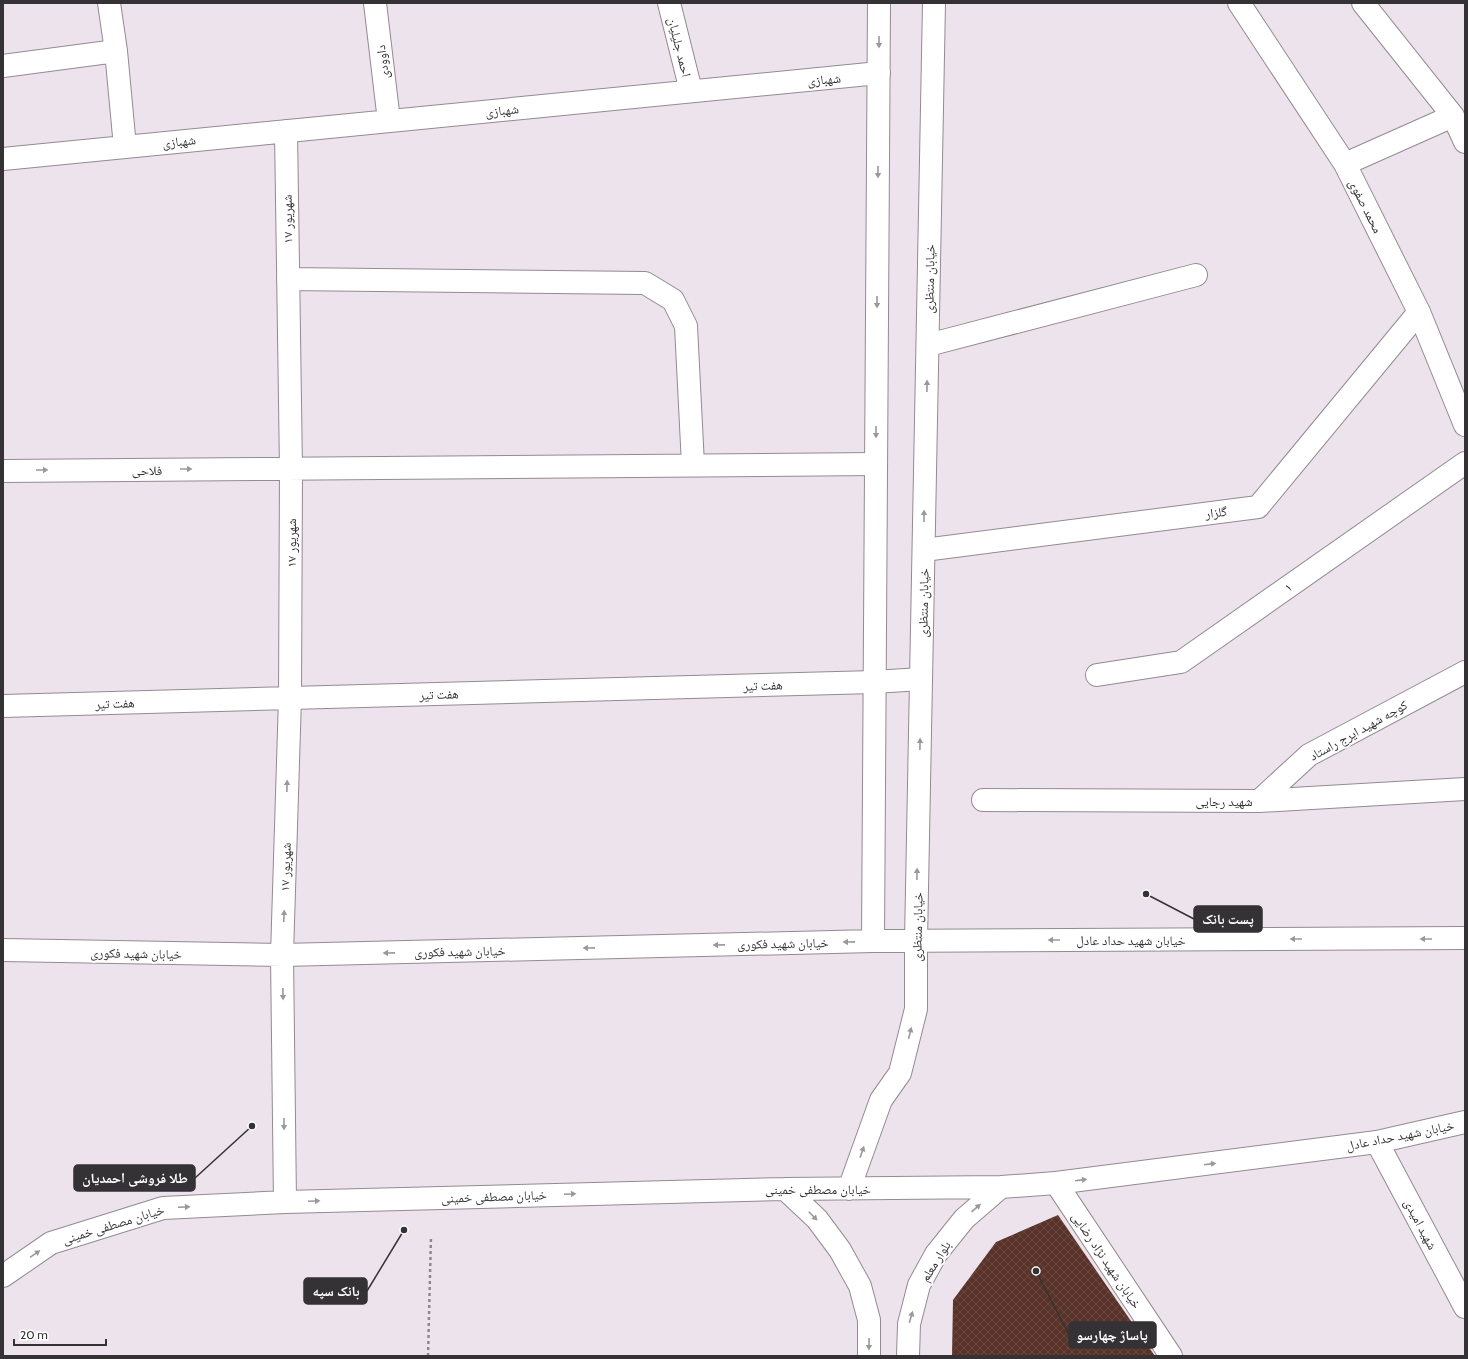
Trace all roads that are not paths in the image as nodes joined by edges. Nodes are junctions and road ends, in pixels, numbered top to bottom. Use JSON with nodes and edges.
{"nodes":[{"id":1,"x":109,"y":3,"type":"edge"},
{"id":2,"x":375,"y":3,"type":"edge"},
{"id":3,"x":669,"y":3,"type":"edge"},
{"id":4,"x":879,"y":3,"type":"edge"},
{"id":5,"x":934,"y":3,"type":"edge"},
{"id":6,"x":1239,"y":3,"type":"edge"},
{"id":7,"x":1363,"y":3,"type":"edge"},
{"id":8,"x":116,"y":51,"type":"junction"},
{"id":9,"x":3,"y":66,"type":"edge"},
{"id":10,"x":879,"y":73,"type":"junction"},
{"id":11,"x":691,"y":91,"type":"junction"},
{"id":12,"x":1452,"y":116,"type":"junction"},
{"id":13,"x":389,"y":121,"type":"junction"},
{"id":14,"x":286,"y":131,"type":"junction"},
{"id":15,"x":1465,"y":142,"type":"edge"},
{"id":16,"x":125,"y":147,"type":"junction"},
{"id":17,"x":3,"y":159,"type":"edge"},
{"id":18,"x":1345,"y":164,"type":"junction"},
{"id":19,"x":1196,"y":275,"type":"dead end"},
{"id":20,"x":288,"y":279,"type":"junction"},
{"id":21,"x":1419,"y":312,"type":"junction"},
{"id":22,"x":928,"y":345,"type":"junction"},
{"id":23,"x":1465,"y":424,"type":"edge"},
{"id":24,"x":1465,"y":463,"type":"edge"},
{"id":25,"x":876,"y":464,"type":"junction"},
{"id":26,"x":693,"y":465,"type":"junction"},
{"id":27,"x":291,"y":469,"type":"junction"},
{"id":28,"x":3,"y":471,"type":"edge"},
{"id":29,"x":924,"y":550,"type":"junction"},
{"id":30,"x":1465,"y":672,"type":"edge"},
{"id":31,"x":1096,"y":675,"type":"dead end"},
{"id":32,"x":921,"y":679,"type":"junction"},
{"id":33,"x":874,"y":682,"type":"junction"},
{"id":34,"x":290,"y":698,"type":"junction"},
{"id":35,"x":3,"y":706,"type":"edge"},
{"id":36,"x":1465,"y":789,"type":"edge"},
{"id":37,"x":983,"y":800,"type":"dead end"},
{"id":38,"x":1259,"y":801,"type":"junction"},
{"id":39,"x":1465,"y":938,"type":"edge"},
{"id":40,"x":873,"y":941,"type":"junction"},
{"id":41,"x":916,"y":941,"type":"junction"},
{"id":42,"x":3,"y":950,"type":"edge"},
{"id":43,"x":282,"y":955,"type":"junction"},
{"id":44,"x":1465,"y":1122,"type":"edge"},
{"id":45,"x":1377,"y":1142,"type":"junction"},
{"id":46,"x":1056,"y":1183,"type":"junction"},
{"id":47,"x":1001,"y":1187,"type":"junction"},
{"id":48,"x":785,"y":1189,"type":"junction"},
{"id":49,"x":849,"y":1189,"type":"junction"},
{"id":50,"x":285,"y":1202,"type":"junction"},
{"id":51,"x":3,"y":1276,"type":"edge"},
{"id":52,"x":1465,"y":1307,"type":"edge"},
{"id":53,"x":869,"y":1356,"type":"edge"},
{"id":54,"x":908,"y":1356,"type":"edge"},
{"id":55,"x":1171,"y":1356,"type":"edge"}],
"edges":[{"from":1,"to":8,"type":"street"},
{"from":2,"to":13,"type":"street","name":"داوودی"},
{"from":3,"to":11,"type":"street","name":"احمد جلیلیان"},
{"from":4,"to":10,"type":"street","one_way":true},
{"from":5,"to":22,"type":"street","name":"خیابان منتظری"},
{"from":6,"to":18,"type":"street","name":"محمد صفوی"},
{"from":7,"to":12,"type":"street"},
{"from":8,"to":9,"type":"street"},
{"from":8,"to":16,"type":"street"},
{"from":10,"to":11,"type":"street","name":"شهبازی"},
{"from":10,"to":25,"type":"street","one_way":true},
{"from":11,"to":13,"type":"street","name":"شهبازی"},
{"from":12,"to":15,"type":"street"},
{"from":12,"to":18,"type":"street"},
{"from":13,"to":14,"type":"street","name":"شهبازی"},
{"from":14,"to":16,"type":"street","name":"شهبازی"},
{"from":14,"to":20,"type":"street","name":"۱۷ شهریور"},
{"from":16,"to":17,"type":"street","name":"شهبازی"},
{"from":18,"to":21,"type":"street","name":"محمد صفوی"},
{"from":19,"to":22,"type":"street"},
{"from":20,"to":26,"type":"street"},
{"from":20,"to":27,"type":"street","name":"۱۷ شهریور"},
{"from":21,"to":23,"type":"street","name":"محمد صفوی"},
{"from":21,"to":29,"type":"street","name":"گلزار"},
{"from":29,"to":22,"type":"street","name":"خیابان منتظری","one_way":true},
{"from":24,"to":31,"type":"street","name":"۱"},
{"from":25,"to":26,"type":"street","name":"فلاحی"},
{"from":25,"to":33,"type":"street"},
{"from":26,"to":27,"type":"street","name":"فلاحی"},
{"from":28,"to":27,"type":"street","name":"فلاحی","one_way":true},
{"from":27,"to":34,"type":"street","name":"۱۷ شهریور"},
{"from":29,"to":32,"type":"street","name":"خیابان منتظری"},
{"from":30,"to":38,"type":"street","name":"کوچه شهید ایرج راستاد"},
{"from":32,"to":33,"type":"street","name":"هفت تیر"},
{"from":41,"to":32,"type":"street","name":"خیابان منتظری","one_way":true},
{"from":33,"to":34,"type":"street","name":"هفت تیر"},
{"from":33,"to":40,"type":"street"},
{"from":34,"to":35,"type":"street","name":"هفت تیر"},
{"from":43,"to":34,"type":"street","name":"۱۷ شهریور","one_way":true},
{"from":36,"to":38,"type":"street","name":"شهید رجایی"},
{"from":37,"to":38,"type":"street","name":"شهید رجایی"},
{"from":39,"to":41,"type":"street","name":"خیابان شهید حداد عادل","one_way":true},
{"from":40,"to":41,"type":"street","name":"خیابان شهید فکوری"},
{"from":40,"to":43,"type":"street","name":"خیابان شهید فکوری","one_way":true},
{"from":49,"to":41,"type":"street","name":"خیابان منتظری","one_way":true},
{"from":42,"to":43,"type":"street","name":"خیابان شهید فکوری"},
{"from":43,"to":50,"type":"street","name":"۱۷ شهریور","one_way":true},
{"from":44,"to":45,"type":"street","name":"خیابان شهید حداد عادل"},
{"from":46,"to":45,"type":"street","name":"خیابان شهید حداد عادل","one_way":true},
{"from":45,"to":52,"type":"street","name":"شهید امیدی"},
{"from":46,"to":47,"type":"street","name":"خیابان شهید حداد عادل"},
{"from":46,"to":55,"type":"street","name":"خیابان شهید نژاد رضایی"},
{"from":47,"to":49,"type":"street","name":"خیابان مصطفی خمینی"},
{"from":54,"to":47,"type":"street","name":"بلوار معلم","one_way":true},
{"from":48,"to":49,"type":"street","name":"خیابان مصطفی خمینی"},
{"from":50,"to":48,"type":"street","name":"خیابان مصطفی خمینی","one_way":true},
{"from":48,"to":53,"type":"street","one_way":true},
{"from":51,"to":50,"type":"street","name":"خیابان مصطفی خمینی","one_way":true}]}
